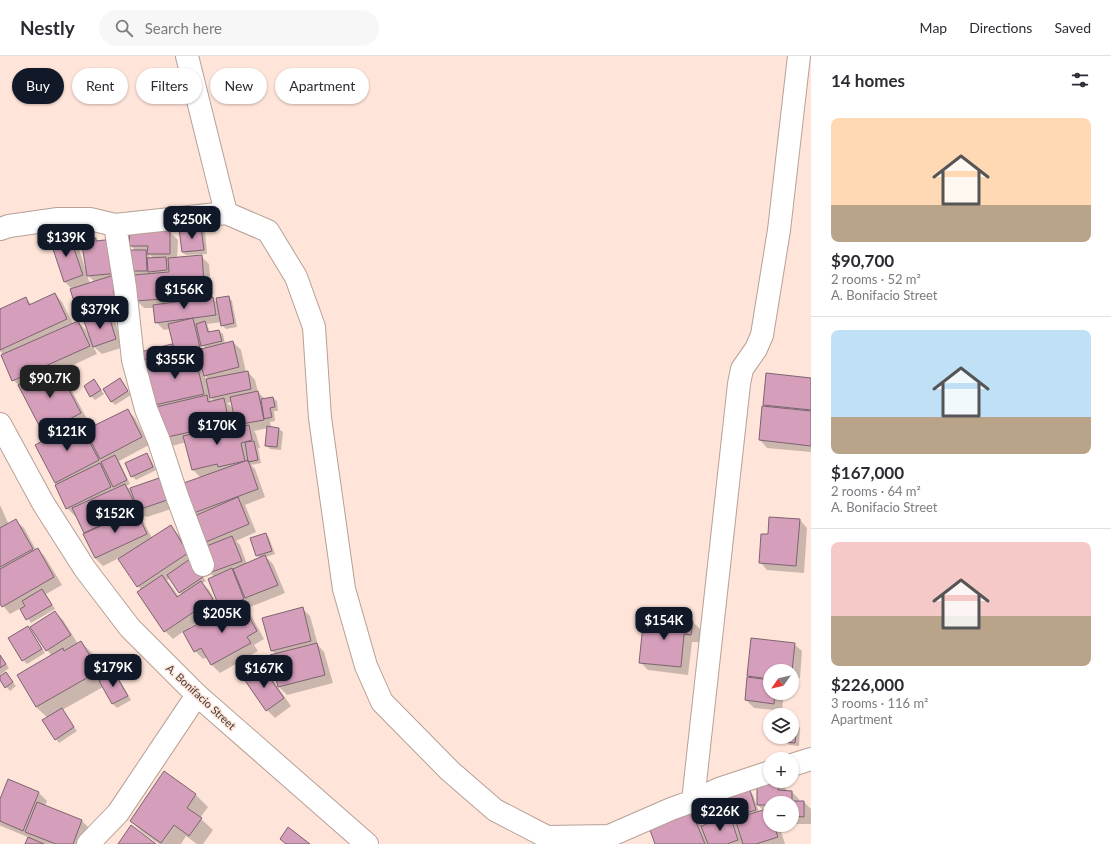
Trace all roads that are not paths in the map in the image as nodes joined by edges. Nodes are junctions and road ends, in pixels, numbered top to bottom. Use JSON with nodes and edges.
{"nodes":[{"id":1,"x":187,"y":56,"type":"edge"},
{"id":2,"x":799,"y":56,"type":"edge"},
{"id":3,"x":226,"y":213,"type":"junction"},
{"id":4,"x":115,"y":225,"type":"junction"},
{"id":5,"x":0,"y":229,"type":"edge"},
{"id":6,"x":0,"y":424,"type":"edge"},
{"id":7,"x":203,"y":565,"type":"dead end"},
{"id":8,"x":197,"y":695,"type":"junction"},
{"id":9,"x":811,"y":759,"type":"edge"},
{"id":10,"x":799,"y":763,"type":"edge"},
{"id":11,"x":763,"y":774,"type":"edge"},
{"id":12,"x":693,"y":801,"type":"junction"},
{"id":13,"x":88,"y":844,"type":"edge"},
{"id":14,"x":367,"y":844,"type":"edge"}],
"edges":[{"from":1,"to":3,"type":"street"},
{"from":2,"to":12,"type":"street"},
{"from":3,"to":4,"type":"street"},
{"from":3,"to":12,"type":"street"},
{"from":4,"to":5,"type":"street"},
{"from":4,"to":7,"type":"street"},
{"from":6,"to":8,"type":"street","name":"A. Bonifacio Street"},
{"from":8,"to":13,"type":"street"},
{"from":8,"to":14,"type":"street","name":"A. Bonifacio Street"},
{"from":9,"to":10,"type":"street"},
{"from":11,"to":12,"type":"street"}]}
